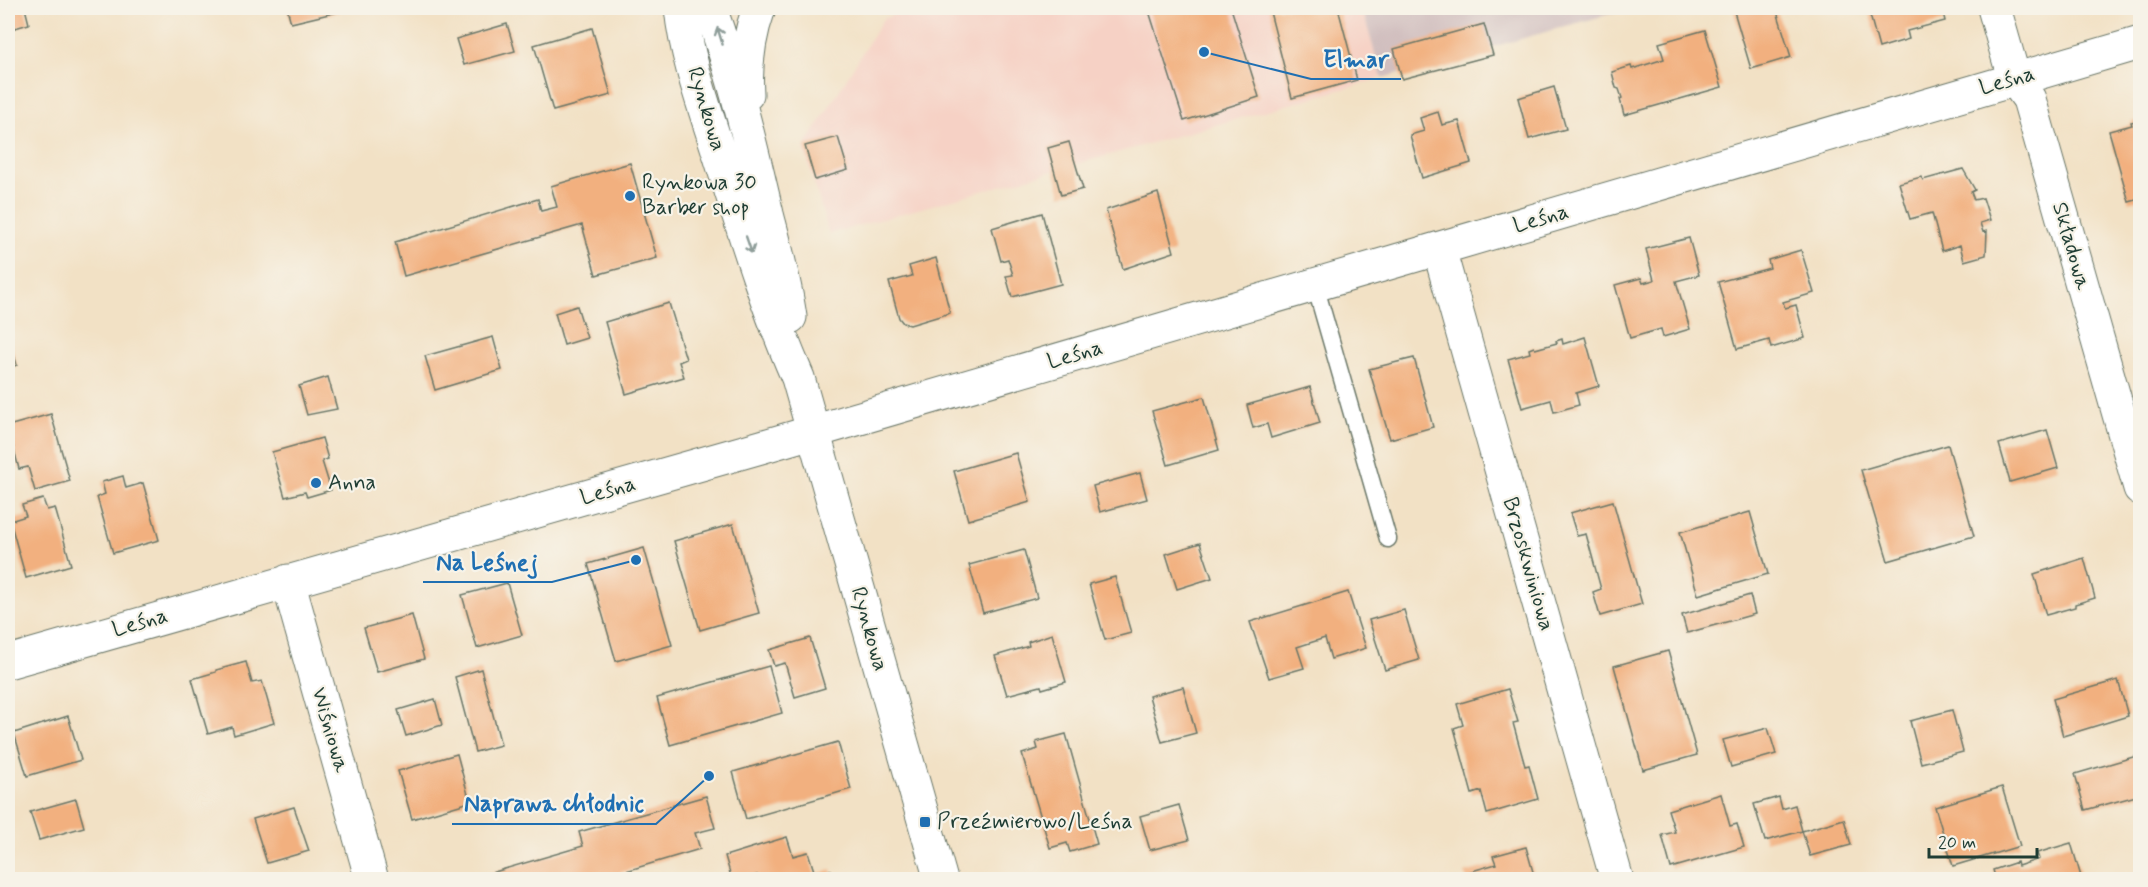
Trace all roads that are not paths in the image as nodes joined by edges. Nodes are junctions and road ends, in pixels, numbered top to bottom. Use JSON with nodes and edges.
{"nodes":[{"id":1,"x":681,"y":8,"type":"edge"},
{"id":2,"x":710,"y":8,"type":"edge"},
{"id":3,"x":759,"y":8,"type":"edge"},
{"id":4,"x":1994,"y":8,"type":"edge"},
{"id":5,"x":2140,"y":43,"type":"edge"},
{"id":6,"x":2014,"y":78,"type":"junction"},
{"id":7,"x":753,"y":152,"type":"junction"},
{"id":8,"x":1439,"y":249,"type":"junction"},
{"id":9,"x":1315,"y":285,"type":"junction"},
{"id":10,"x":798,"y":378,"type":"junction"},
{"id":11,"x":814,"y":432,"type":"junction"},
{"id":12,"x":2140,"y":488,"type":"edge"},
{"id":13,"x":1388,"y":539,"type":"dead end"},
{"id":14,"x":288,"y":581,"type":"junction"},
{"id":15,"x":8,"y":662,"type":"edge"},
{"id":16,"x":372,"y":879,"type":"edge"},
{"id":17,"x":941,"y":879,"type":"edge"},
{"id":18,"x":1617,"y":879,"type":"edge"}],
"edges":[{"from":1,"to":10,"type":"street","name":"Rynkowa","one_way":true},
{"from":7,"to":2,"type":"street","name":"Rynkowa","one_way":true},
{"from":3,"to":7,"type":"street"},
{"from":4,"to":6,"type":"street","name":"Składowa"},
{"from":5,"to":6,"type":"street","name":"Leśna"},
{"from":6,"to":8,"type":"street","name":"Leśna"},
{"from":6,"to":12,"type":"street","name":"Składowa"},
{"from":7,"to":10,"type":"street","name":"Rynkowa"},
{"from":8,"to":9,"type":"street","name":"Leśna"},
{"from":8,"to":18,"type":"street","name":"Brzoskwiniowa"},
{"from":9,"to":11,"type":"street","name":"Leśna"},
{"from":9,"to":13,"type":"lane"},
{"from":10,"to":11,"type":"street","name":"Rynkowa"},
{"from":11,"to":14,"type":"street","name":"Leśna"},
{"from":11,"to":17,"type":"street","name":"Rynkowa"},
{"from":14,"to":15,"type":"street","name":"Leśna"},
{"from":14,"to":16,"type":"street","name":"Wiśniowa"}]}
